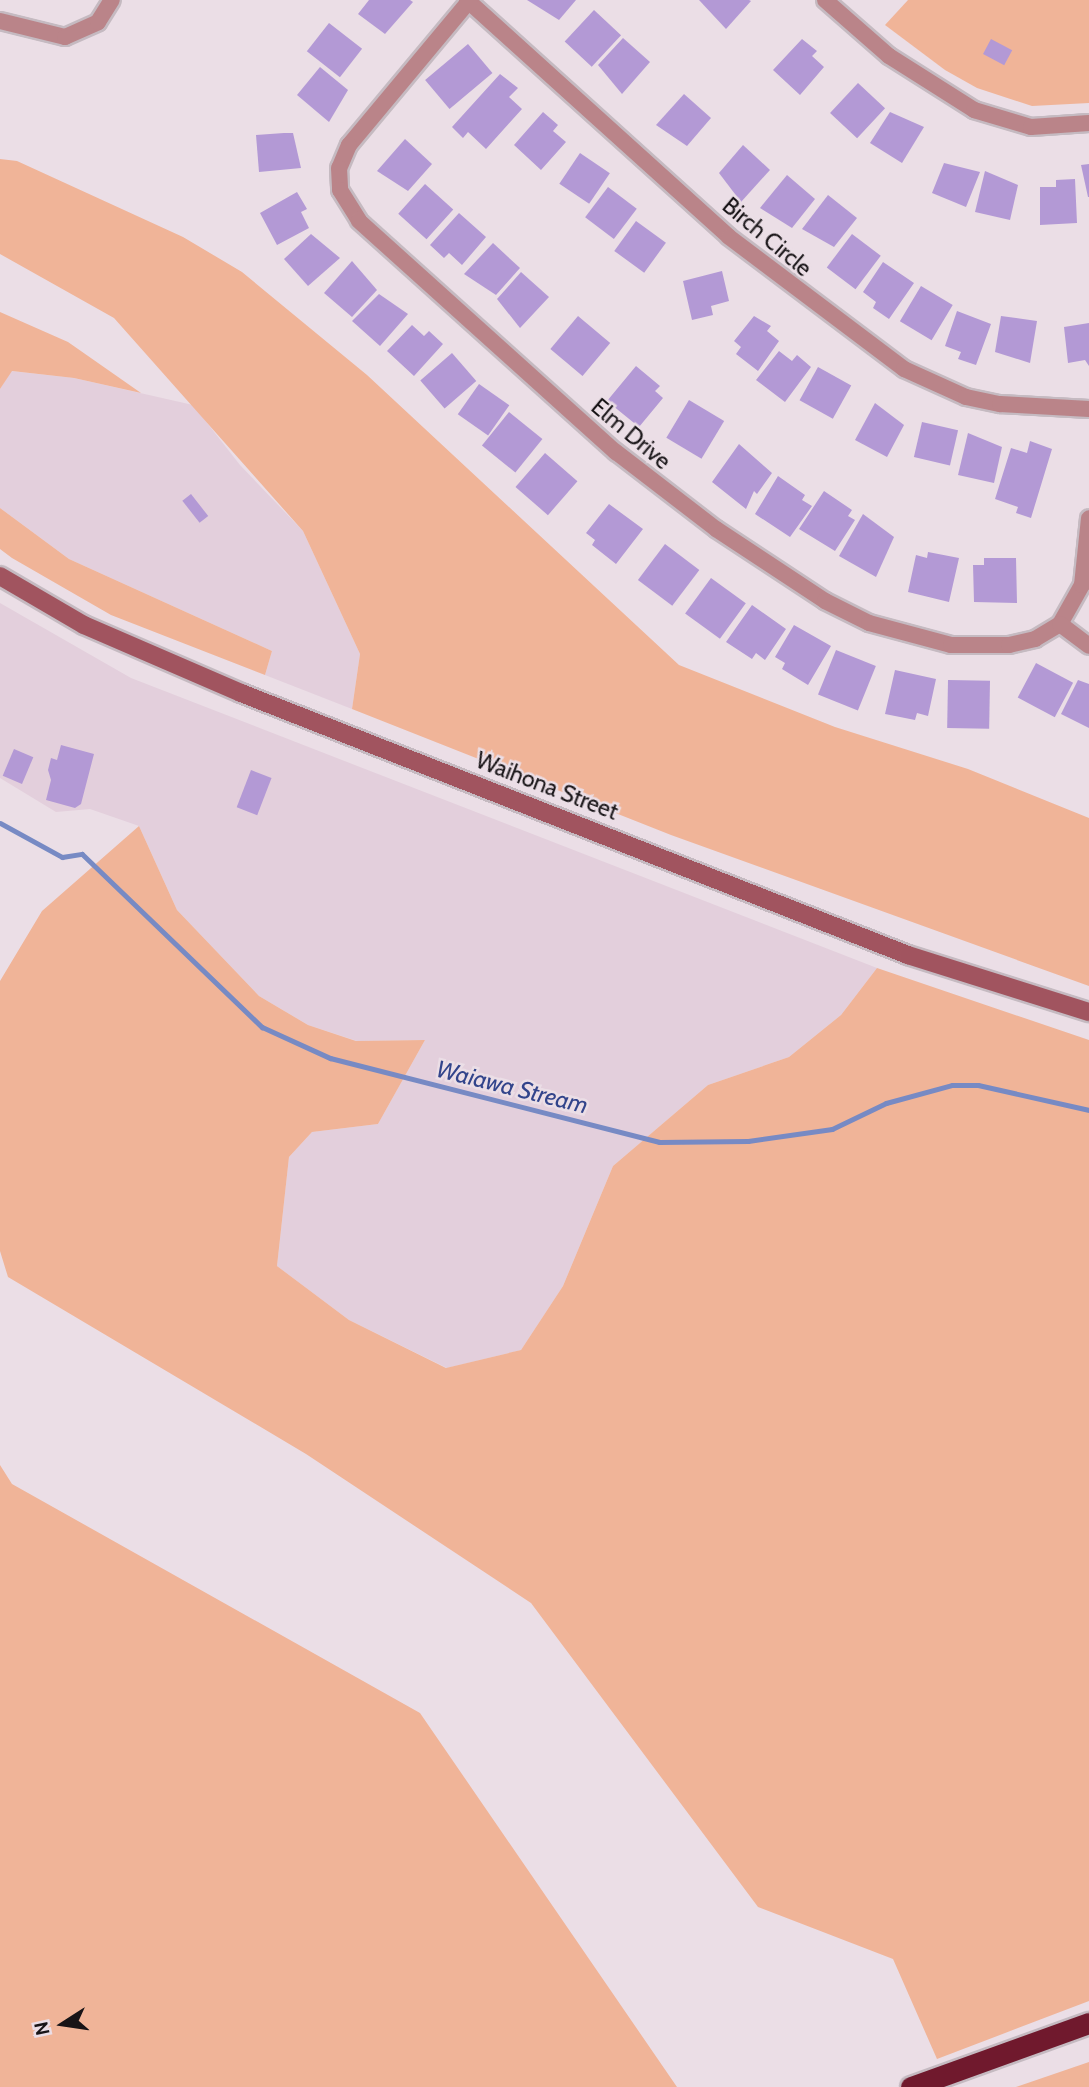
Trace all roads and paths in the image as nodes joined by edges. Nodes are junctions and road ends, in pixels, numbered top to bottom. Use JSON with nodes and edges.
{"nodes":[{"id":1,"x":112,"y":0,"type":"edge"},
{"id":2,"x":469,"y":0,"type":"edge"},
{"id":3,"x":825,"y":0,"type":"edge"},
{"id":4,"x":0,"y":21,"type":"edge"},
{"id":5,"x":1089,"y":123,"type":"edge"},
{"id":6,"x":1089,"y":409,"type":"edge"},
{"id":7,"x":1089,"y":518,"type":"edge"},
{"id":8,"x":0,"y":576,"type":"edge"},
{"id":9,"x":1060,"y":624,"type":"junction"},
{"id":10,"x":1089,"y":646,"type":"edge"},
{"id":11,"x":1089,"y":1012,"type":"edge"},
{"id":12,"x":1084,"y":2025,"type":"edge"},
{"id":13,"x":911,"y":2087,"type":"edge"}],
"edges":[{"from":1,"to":4,"type":"street"},
{"from":2,"to":6,"type":"street","name":"Birch Circle"},
{"from":2,"to":9,"type":"street","name":"Elm Drive"},
{"from":3,"to":5,"type":"street"},
{"from":7,"to":9,"type":"street"},
{"from":8,"to":11,"type":"street","name":"Waihona Street"},
{"from":9,"to":10,"type":"street"},
{"from":12,"to":13,"type":"highway"}]}
